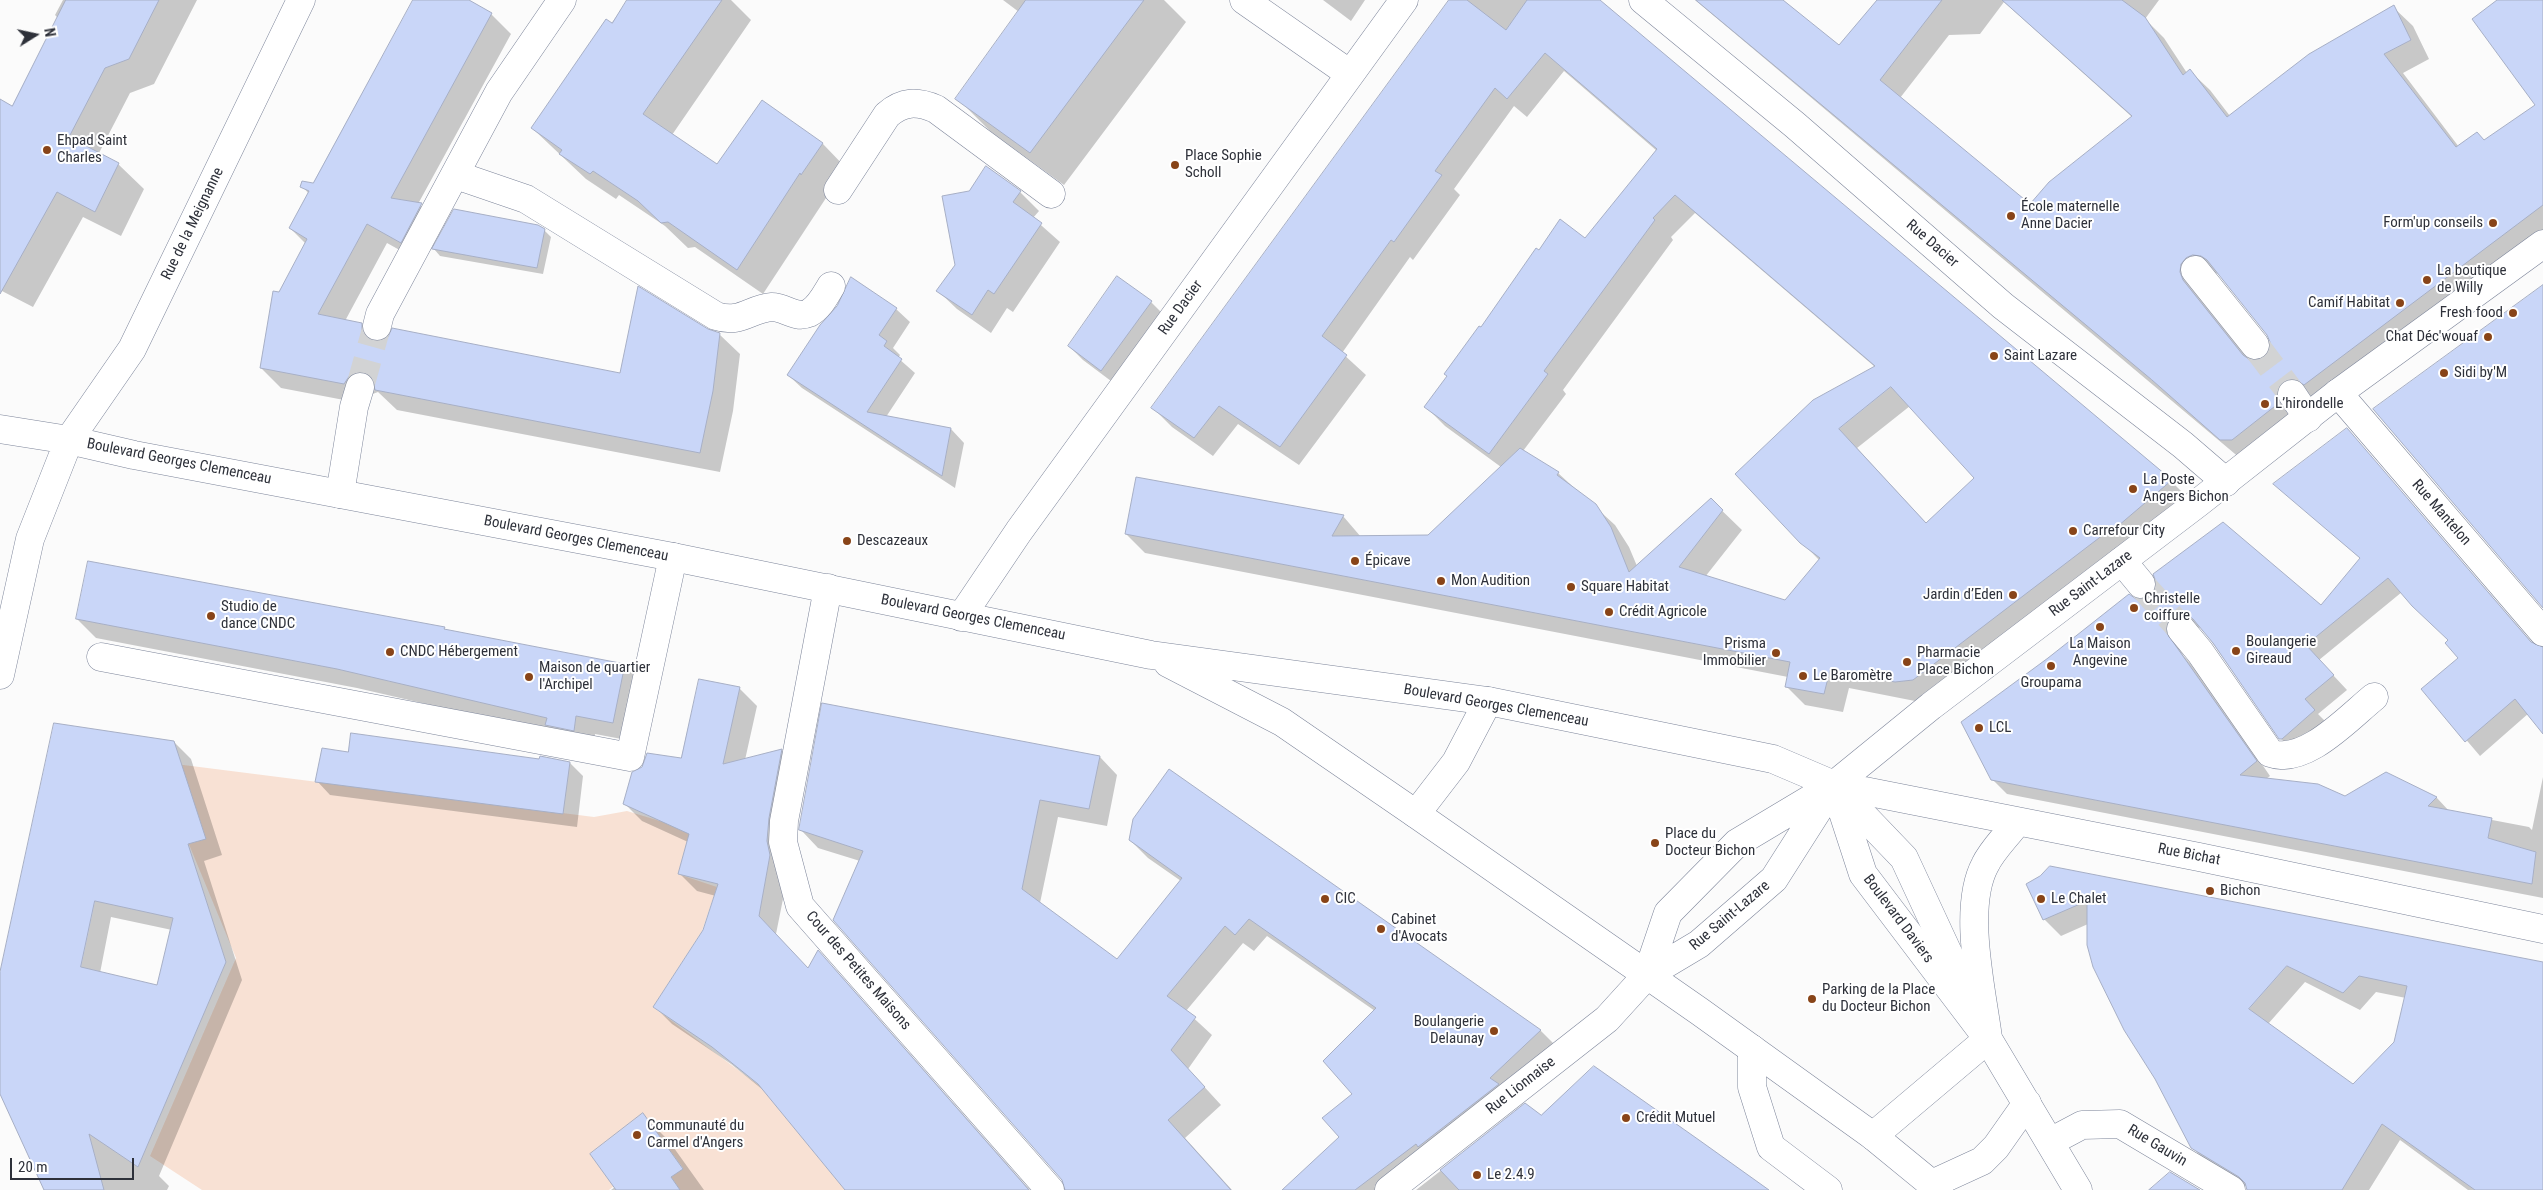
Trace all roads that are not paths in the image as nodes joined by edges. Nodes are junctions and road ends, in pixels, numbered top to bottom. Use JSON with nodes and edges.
{"nodes":[{"id":1,"x":301,"y":0,"type":"edge"},
{"id":2,"x":562,"y":0,"type":"edge"},
{"id":3,"x":1244,"y":0,"type":"edge"},
{"id":4,"x":1404,"y":0,"type":"edge"},
{"id":5,"x":1643,"y":0,"type":"edge"},
{"id":6,"x":1350,"y":74,"type":"junction"},
{"id":7,"x":456,"y":176,"type":"junction"},
{"id":8,"x":838,"y":190,"type":"dead end"},
{"id":9,"x":1051,"y":194,"type":"dead end"},
{"id":10,"x":2543,"y":244,"type":"edge"},
{"id":11,"x":2195,"y":270,"type":"dead end"},
{"id":12,"x":831,"y":286,"type":"dead end"},
{"id":13,"x":377,"y":326,"type":"tunnel mouth"},
{"id":14,"x":2255,"y":345,"type":"tunnel mouth"},
{"id":15,"x":360,"y":387,"type":"tunnel mouth"},
{"id":16,"x":2338,"y":393,"type":"junction"},
{"id":17,"x":2292,"y":394,"type":"tunnel mouth"},
{"id":18,"x":2308,"y":418,"type":"junction"},
{"id":19,"x":0,"y":429,"type":"edge"},
{"id":20,"x":69,"y":440,"type":"junction"},
{"id":21,"x":2226,"y":482,"type":"junction"},
{"id":22,"x":340,"y":494,"type":"junction"},
{"id":23,"x":673,"y":557,"type":"junction"},
{"id":24,"x":2122,"y":561,"type":"junction"},
{"id":25,"x":2141,"y":584,"type":"tunnel mouth"},
{"id":26,"x":828,"y":588,"type":"junction"},
{"id":27,"x":961,"y":617,"type":"junction"},
{"id":28,"x":2180,"y":629,"type":"tunnel mouth"},
{"id":29,"x":2543,"y":632,"type":"edge"},
{"id":30,"x":1151,"y":654,"type":"junction"},
{"id":31,"x":101,"y":657,"type":"dead end"},
{"id":32,"x":0,"y":675,"type":"edge"},
{"id":33,"x":2374,"y":697,"type":"dead end"},
{"id":34,"x":1488,"y":701,"type":"junction"},
{"id":35,"x":1834,"y":785,"type":"junction"},
{"id":36,"x":1416,"y":814,"type":"junction"},
{"id":37,"x":2017,"y":822,"type":"junction"},
{"id":38,"x":2543,"y":929,"type":"edge"},
{"id":39,"x":1647,"y":975,"type":"junction"},
{"id":40,"x":1988,"y":1039,"type":"junction"},
{"id":41,"x":1752,"y":1049,"type":"junction"},
{"id":42,"x":2027,"y":1103,"type":"junction"},
{"id":43,"x":1872,"y":1136,"type":"junction"},
{"id":44,"x":2050,"y":1142,"type":"junction"},
{"id":45,"x":1936,"y":1187,"type":"edge"},
{"id":46,"x":1050,"y":1190,"type":"edge"},
{"id":47,"x":1389,"y":1190,"type":"edge"},
{"id":48,"x":1828,"y":1190,"type":"edge"},
{"id":49,"x":2078,"y":1190,"type":"edge"},
{"id":50,"x":2231,"y":1190,"type":"edge"}],
"edges":[{"from":1,"to":20,"type":"main road","name":"Rue de la Meignanne"},
{"from":2,"to":7,"type":"main road"},
{"from":3,"to":6,"type":"main road"},
{"from":4,"to":6,"type":"main road","name":"Rue Dacier"},
{"from":5,"to":21,"type":"main road","name":"Rue Dacier"},
{"from":6,"to":27,"type":"main road","name":"Rue Dacier"},
{"from":7,"to":12,"type":"main road"},
{"from":7,"to":13,"type":"main road"},
{"from":8,"to":9,"type":"main road"},
{"from":10,"to":16,"type":"main road","name":"Rue Saint-Lazare"},
{"from":11,"to":14,"type":"main road"},
{"from":15,"to":22,"type":"main road"},
{"from":16,"to":18,"type":"main road","name":"Rue Saint-Lazare"},
{"from":16,"to":29,"type":"main road","name":"Rue Mantelon"},
{"from":17,"to":18,"type":"main road"},
{"from":18,"to":21,"type":"main road","name":"Rue Saint-Lazare"},
{"from":19,"to":20,"type":"main road","name":"Boulevard Georges Clemenceau"},
{"from":20,"to":22,"type":"main road","name":"Boulevard Georges Clemenceau"},
{"from":20,"to":32,"type":"main road","name":"Rue de la Meignanne"},
{"from":21,"to":24,"type":"main road","name":"Rue Saint-Lazare"},
{"from":22,"to":23,"type":"main road","name":"Boulevard Georges Clemenceau"},
{"from":23,"to":26,"type":"main road","name":"Boulevard Georges Clemenceau"},
{"from":23,"to":31,"type":"main road"},
{"from":24,"to":25,"type":"main road"},
{"from":24,"to":35,"type":"main road","name":"Rue Saint-Lazare"},
{"from":26,"to":27,"type":"main road","name":"Boulevard Georges Clemenceau"},
{"from":26,"to":46,"type":"main road","name":"Cour des Petites Maisons"},
{"from":27,"to":30,"type":"main road","name":"Boulevard Georges Clemenceau"},
{"from":28,"to":33,"type":"main road"},
{"from":30,"to":34,"type":"main road","name":"Boulevard Georges Clemenceau"},
{"from":30,"to":36,"type":"main road","name":"Boulevard Georges Clemenceau"},
{"from":34,"to":35,"type":"main road","name":"Boulevard Georges Clemenceau"},
{"from":34,"to":36,"type":"main road"},
{"from":35,"to":37,"type":"main road","name":"Rue Bichat"},
{"from":35,"to":39,"type":"main road","name":"Rue Saint-Lazare"},
{"from":35,"to":39,"type":"main road","name":"Rue Saint-Lazare"},
{"from":35,"to":40,"type":"main road","name":"Boulevard Daviers"},
{"from":35,"to":40,"type":"main road","name":"Boulevard Daviers"},
{"from":36,"to":39,"type":"main road","name":"Boulevard Georges Clemenceau"},
{"from":37,"to":38,"type":"main road","name":"Rue Bichat"},
{"from":37,"to":40,"type":"main road"},
{"from":39,"to":41,"type":"main road"},
{"from":39,"to":47,"type":"main road","name":"Rue Lionnaise"},
{"from":40,"to":42,"type":"main road","name":"Boulevard Daviers"},
{"from":40,"to":43,"type":"main road"},
{"from":41,"to":43,"type":"main road"},
{"from":41,"to":48,"type":"main road"},
{"from":42,"to":44,"type":"main road","name":"Boulevard Daviers"},
{"from":42,"to":45,"type":"main road"},
{"from":43,"to":45,"type":"main road"},
{"from":44,"to":49,"type":"main road","name":"Boulevard Daviers"},
{"from":44,"to":50,"type":"main road","name":"Rue Gauvin"}]}
